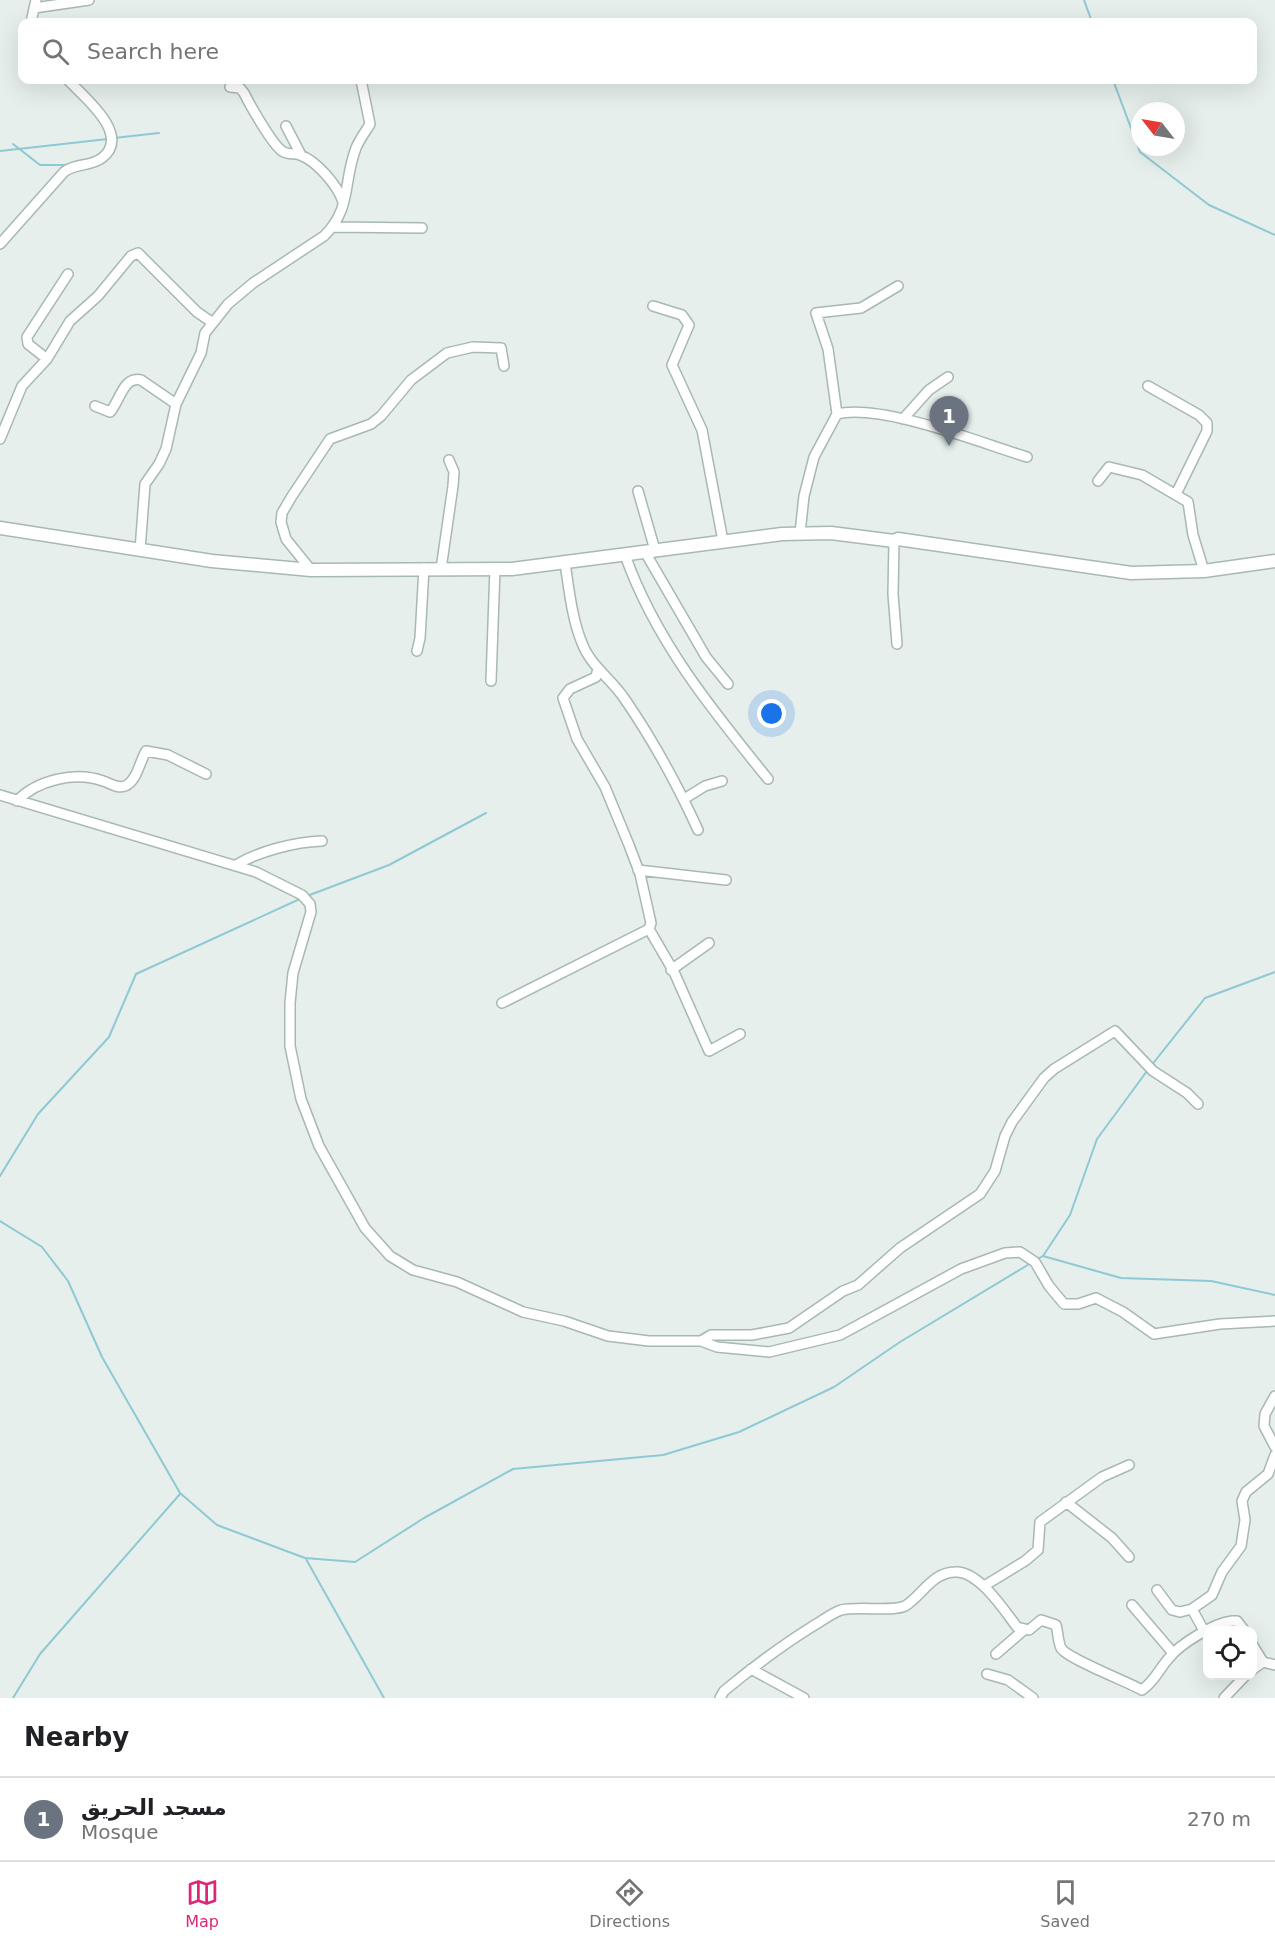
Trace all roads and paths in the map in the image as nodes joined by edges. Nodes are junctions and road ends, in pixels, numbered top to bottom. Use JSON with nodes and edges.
{"nodes":[{"id":1,"x":89,"y":0,"type":"edge"},
{"id":2,"x":35,"y":4,"type":"edge"},
{"id":3,"x":72,"y":84,"type":"edge"},
{"id":4,"x":362,"y":84,"type":"edge"},
{"id":5,"x":230,"y":87,"type":"dead end"},
{"id":6,"x":286,"y":126,"type":"dead end"},
{"id":7,"x":301,"y":155,"type":"junction"},
{"id":8,"x":344,"y":208,"type":"junction"},
{"id":9,"x":334,"y":227,"type":"junction"},
{"id":10,"x":422,"y":228,"type":"dead end"},
{"id":11,"x":0,"y":244,"type":"edge"},
{"id":12,"x":68,"y":274,"type":"dead end"},
{"id":13,"x":898,"y":286,"type":"dead end"},
{"id":14,"x":653,"y":306,"type":"dead end"},
{"id":15,"x":213,"y":323,"type":"junction"},
{"id":16,"x":46,"y":358,"type":"junction"},
{"id":17,"x":504,"y":366,"type":"dead end"},
{"id":18,"x":948,"y":377,"type":"dead end"},
{"id":19,"x":1148,"y":386,"type":"dead end"},
{"id":20,"x":176,"y":404,"type":"junction"},
{"id":21,"x":95,"y":406,"type":"dead end"},
{"id":22,"x":837,"y":414,"type":"junction"},
{"id":23,"x":903,"y":419,"type":"junction"},
{"id":24,"x":0,"y":439,"type":"edge"},
{"id":25,"x":1027,"y":457,"type":"dead end"},
{"id":26,"x":449,"y":460,"type":"dead end"},
{"id":27,"x":1098,"y":481,"type":"dead end"},
{"id":28,"x":638,"y":491,"type":"dead end"},
{"id":29,"x":1176,"y":494,"type":"junction"},
{"id":30,"x":0,"y":528,"type":"edge"},
{"id":31,"x":800,"y":534,"type":"junction"},
{"id":32,"x":723,"y":541,"type":"junction"},
{"id":33,"x":894,"y":541,"type":"junction"},
{"id":34,"x":140,"y":550,"type":"junction"},
{"id":35,"x":650,"y":551,"type":"junction"},
{"id":36,"x":625,"y":555,"type":"junction"},
{"id":37,"x":1275,"y":561,"type":"edge"},
{"id":38,"x":565,"y":562,"type":"junction"},
{"id":39,"x":423,"y":568,"type":"junction"},
{"id":40,"x":495,"y":568,"type":"junction"},
{"id":41,"x":441,"y":569,"type":"junction"},
{"id":42,"x":311,"y":570,"type":"junction"},
{"id":43,"x":1204,"y":571,"type":"junction"},
{"id":44,"x":897,"y":644,"type":"dead end"},
{"id":45,"x":417,"y":651,"type":"dead end"},
{"id":46,"x":598,"y":668,"type":"junction"},
{"id":47,"x":490,"y":681,"type":"dead end"},
{"id":48,"x":728,"y":684,"type":"dead end"},
{"id":49,"x":206,"y":774,"type":"dead end"},
{"id":50,"x":768,"y":779,"type":"dead end"},
{"id":51,"x":722,"y":781,"type":"dead end"},
{"id":52,"x":0,"y":795,"type":"edge"},
{"id":53,"x":684,"y":799,"type":"junction"},
{"id":54,"x":17,"y":801,"type":"junction"},
{"id":55,"x":698,"y":830,"type":"dead end"},
{"id":56,"x":321,"y":841,"type":"dead end"},
{"id":57,"x":236,"y":866,"type":"junction"},
{"id":58,"x":638,"y":870,"type":"junction"},
{"id":59,"x":726,"y":880,"type":"dead end"},
{"id":60,"x":649,"y":928,"type":"junction"},
{"id":61,"x":710,"y":943,"type":"dead end"},
{"id":62,"x":671,"y":970,"type":"junction"},
{"id":63,"x":502,"y":1003,"type":"dead end"},
{"id":64,"x":740,"y":1034,"type":"dead end"},
{"id":65,"x":1198,"y":1104,"type":"dead end"},
{"id":66,"x":1275,"y":1321,"type":"edge"},
{"id":67,"x":701,"y":1341,"type":"junction"},
{"id":68,"x":1275,"y":1396,"type":"edge"},
{"id":69,"x":1275,"y":1447,"type":"edge"},
{"id":70,"x":1275,"y":1455,"type":"edge"},
{"id":71,"x":1129,"y":1465,"type":"dead end"},
{"id":72,"x":1066,"y":1502,"type":"junction"},
{"id":73,"x":1129,"y":1557,"type":"dead end"},
{"id":74,"x":984,"y":1586,"type":"junction"},
{"id":75,"x":1157,"y":1590,"type":"dead end"},
{"id":76,"x":1132,"y":1605,"type":"dead end"},
{"id":77,"x":1192,"y":1610,"type":"junction"},
{"id":78,"x":1218,"y":1626,"type":"edge"},
{"id":79,"x":1241,"y":1626,"type":"edge"},
{"id":80,"x":1025,"y":1629,"type":"junction"},
{"id":81,"x":1203,"y":1631,"type":"joint"},
{"id":82,"x":1257,"y":1652,"type":"edge"},
{"id":83,"x":1173,"y":1653,"type":"junction"},
{"id":84,"x":996,"y":1654,"type":"dead end"},
{"id":85,"x":1263,"y":1662,"type":"junction"},
{"id":86,"x":1275,"y":1665,"type":"edge"},
{"id":87,"x":1257,"y":1666,"type":"edge"},
{"id":88,"x":752,"y":1668,"type":"junction"},
{"id":89,"x":987,"y":1674,"type":"dead end"},
{"id":90,"x":1241,"y":1680,"type":"edge"},
{"id":91,"x":1142,"y":1694,"type":"edge"},
{"id":92,"x":720,"y":1698,"type":"edge"},
{"id":93,"x":804,"y":1698,"type":"edge"},
{"id":94,"x":1033,"y":1698,"type":"edge"},
{"id":95,"x":1224,"y":1698,"type":"edge"}],
"edges":[{"from":1,"to":2,"type":"street"},
{"from":3,"to":11,"type":"street"},
{"from":4,"to":8,"type":"street"},
{"from":5,"to":7,"type":"street"},
{"from":6,"to":7,"type":"street"},
{"from":7,"to":8,"type":"street"},
{"from":8,"to":9,"type":"street"},
{"from":9,"to":10,"type":"street"},
{"from":9,"to":15,"type":"street"},
{"from":12,"to":16,"type":"street"},
{"from":13,"to":22,"type":"street"},
{"from":14,"to":32,"type":"street"},
{"from":15,"to":16,"type":"street"},
{"from":15,"to":20,"type":"street"},
{"from":16,"to":24,"type":"street"},
{"from":17,"to":42,"type":"street"},
{"from":18,"to":23,"type":"street"},
{"from":19,"to":29,"type":"street"},
{"from":20,"to":21,"type":"street"},
{"from":20,"to":34,"type":"street"},
{"from":22,"to":23,"type":"street"},
{"from":22,"to":31,"type":"street"},
{"from":23,"to":25,"type":"street"},
{"from":26,"to":41,"type":"street"},
{"from":27,"to":29,"type":"street"},
{"from":28,"to":35,"type":"street"},
{"from":29,"to":43,"type":"street"},
{"from":30,"to":34,"type":"street"},
{"from":31,"to":32,"type":"street"},
{"from":31,"to":33,"type":"street"},
{"from":32,"to":35,"type":"street"},
{"from":33,"to":43,"type":"street"},
{"from":33,"to":44,"type":"street"},
{"from":34,"to":42,"type":"street"},
{"from":35,"to":36,"type":"street"},
{"from":35,"to":48,"type":"street"},
{"from":36,"to":38,"type":"street"},
{"from":36,"to":50,"type":"street"},
{"from":37,"to":43,"type":"street"},
{"from":38,"to":40,"type":"street"},
{"from":38,"to":46,"type":"street"},
{"from":39,"to":41,"type":"street"},
{"from":39,"to":42,"type":"street"},
{"from":39,"to":45,"type":"street"},
{"from":40,"to":41,"type":"street"},
{"from":40,"to":47,"type":"street"},
{"from":46,"to":53,"type":"street"},
{"from":46,"to":58,"type":"street"},
{"from":49,"to":54,"type":"street"},
{"from":51,"to":53,"type":"street"},
{"from":52,"to":54,"type":"street"},
{"from":53,"to":55,"type":"street"},
{"from":54,"to":57,"type":"street"},
{"from":56,"to":57,"type":"street"},
{"from":57,"to":67,"type":"street"},
{"from":58,"to":59,"type":"street"},
{"from":58,"to":60,"type":"street"},
{"from":60,"to":62,"type":"street"},
{"from":60,"to":63,"type":"street"},
{"from":61,"to":62,"type":"street"},
{"from":62,"to":64,"type":"street"},
{"from":65,"to":67,"type":"street"},
{"from":66,"to":67,"type":"street"},
{"from":68,"to":69,"type":"street"},
{"from":70,"to":77,"type":"street"},
{"from":71,"to":72,"type":"street"},
{"from":72,"to":73,"type":"street"},
{"from":72,"to":74,"type":"street"},
{"from":74,"to":80,"type":"street"},
{"from":74,"to":88,"type":"street"},
{"from":75,"to":77,"type":"street"},
{"from":76,"to":83,"type":"street"},
{"from":77,"to":81,"type":"street"},
{"from":78,"to":79,"type":"street"},
{"from":80,"to":84,"type":"street"},
{"from":80,"to":91,"type":"street"},
{"from":81,"to":83,"type":"street"},
{"from":82,"to":85,"type":"street"},
{"from":83,"to":91,"type":"street"},
{"from":85,"to":86,"type":"street"},
{"from":85,"to":87,"type":"street"},
{"from":88,"to":92,"type":"street"},
{"from":88,"to":93,"type":"street"},
{"from":89,"to":94,"type":"street"},
{"from":90,"to":95,"type":"street"}]}
